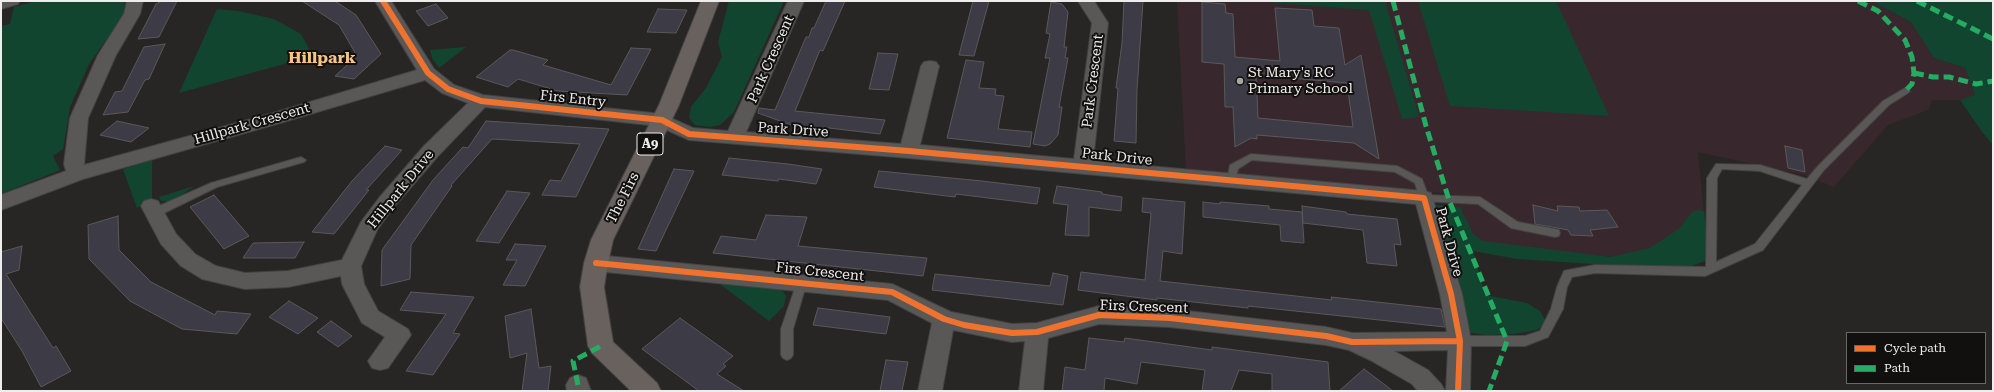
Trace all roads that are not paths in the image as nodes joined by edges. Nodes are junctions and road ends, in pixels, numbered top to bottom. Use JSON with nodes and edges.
{"nodes":[{"id":1,"x":12,"y":1,"type":"edge"},
{"id":2,"x":135,"y":1,"type":"edge"},
{"id":3,"x":383,"y":1,"type":"edge"},
{"id":4,"x":710,"y":1,"type":"edge"},
{"id":5,"x":796,"y":1,"type":"edge"},
{"id":6,"x":1086,"y":1,"type":"edge"},
{"id":7,"x":1,"y":4,"type":"edge"},
{"id":8,"x":930,"y":66,"type":"dead end"},
{"id":9,"x":428,"y":73,"type":"junction"},
{"id":10,"x":1905,"y":91,"type":"dead end"},
{"id":11,"x":481,"y":101,"type":"junction"},
{"id":12,"x":662,"y":120,"type":"junction"},
{"id":13,"x":734,"y":138,"type":"junction"},
{"id":14,"x":909,"y":151,"type":"junction"},
{"id":15,"x":301,"y":160,"type":"dead end"},
{"id":16,"x":1083,"y":166,"type":"junction"},
{"id":17,"x":76,"y":174,"type":"junction"},
{"id":18,"x":1232,"y":180,"type":"junction"},
{"id":19,"x":1810,"y":184,"type":"junction"},
{"id":20,"x":1424,"y":198,"type":"junction"},
{"id":21,"x":1,"y":203,"type":"edge"},
{"id":22,"x":153,"y":209,"type":"joint"},
{"id":23,"x":1555,"y":233,"type":"dead end"},
{"id":24,"x":596,"y":263,"type":"junction"},
{"id":25,"x":350,"y":266,"type":"junction"},
{"id":26,"x":1711,"y":269,"type":"junction"},
{"id":27,"x":802,"y":282,"type":"junction"},
{"id":28,"x":944,"y":318,"type":"junction"},
{"id":29,"x":1037,"y":332,"type":"junction"},
{"id":30,"x":1460,"y":341,"type":"junction"},
{"id":31,"x":1352,"y":342,"type":"junction"},
{"id":32,"x":787,"y":355,"type":"dead end"},
{"id":33,"x":380,"y":360,"type":"dead end"},
{"id":34,"x":648,"y":391,"type":"edge"},
{"id":35,"x":930,"y":391,"type":"edge"},
{"id":36,"x":1031,"y":391,"type":"edge"},
{"id":37,"x":1433,"y":391,"type":"edge"},
{"id":38,"x":1458,"y":391,"type":"edge"}],
"edges":[{"from":1,"to":7,"type":"street"},
{"from":2,"to":17,"type":"street"},
{"from":3,"to":9,"type":"street","name":"Firs Entry"},
{"from":4,"to":12,"type":"main road","name":"The Firs","number":"A9"},
{"from":5,"to":13,"type":"street","name":"Park Crescent"},
{"from":6,"to":16,"type":"street","name":"Park Crescent"},
{"from":8,"to":14,"type":"street"},
{"from":9,"to":11,"type":"street","name":"Firs Entry"},
{"from":9,"to":17,"type":"street","name":"Hillpark Crescent"},
{"from":10,"to":19,"type":"lane"},
{"from":11,"to":12,"type":"street","name":"Firs Entry"},
{"from":11,"to":25,"type":"street","name":"Hillpark Drive"},
{"from":12,"to":13,"type":"street","name":"Park Drive"},
{"from":12,"to":24,"type":"main road","name":"The Firs","number":"A9"},
{"from":13,"to":14,"type":"street","name":"Park Drive"},
{"from":14,"to":16,"type":"street","name":"Park Drive"},
{"from":15,"to":22,"type":"lane"},
{"from":16,"to":18,"type":"street","name":"Park Drive"},
{"from":17,"to":21,"type":"street","name":"Hillpark Crescent"},
{"from":18,"to":20,"type":"street","name":"Park Drive"},
{"from":18,"to":20,"type":"lane"},
{"from":19,"to":26,"type":"lane"},
{"from":19,"to":26,"type":"lane"},
{"from":20,"to":23,"type":"lane"},
{"from":20,"to":30,"type":"street","name":"Park Drive"},
{"from":22,"to":25,"type":"street"},
{"from":24,"to":27,"type":"street","name":"Firs Crescent"},
{"from":24,"to":34,"type":"main road","name":"The Firs","number":"A9"},
{"from":25,"to":33,"type":"street"},
{"from":26,"to":30,"type":"lane"},
{"from":27,"to":28,"type":"street","name":"Firs Crescent"},
{"from":27,"to":32,"type":"lane"},
{"from":28,"to":29,"type":"street","name":"Firs Crescent"},
{"from":28,"to":35,"type":"street"},
{"from":29,"to":31,"type":"street","name":"Firs Crescent"},
{"from":29,"to":36,"type":"street"},
{"from":30,"to":31,"type":"street","name":"Firs Crescent"},
{"from":30,"to":38,"type":"street"},
{"from":31,"to":37,"type":"street","name":"Firs Crescent"}]}
